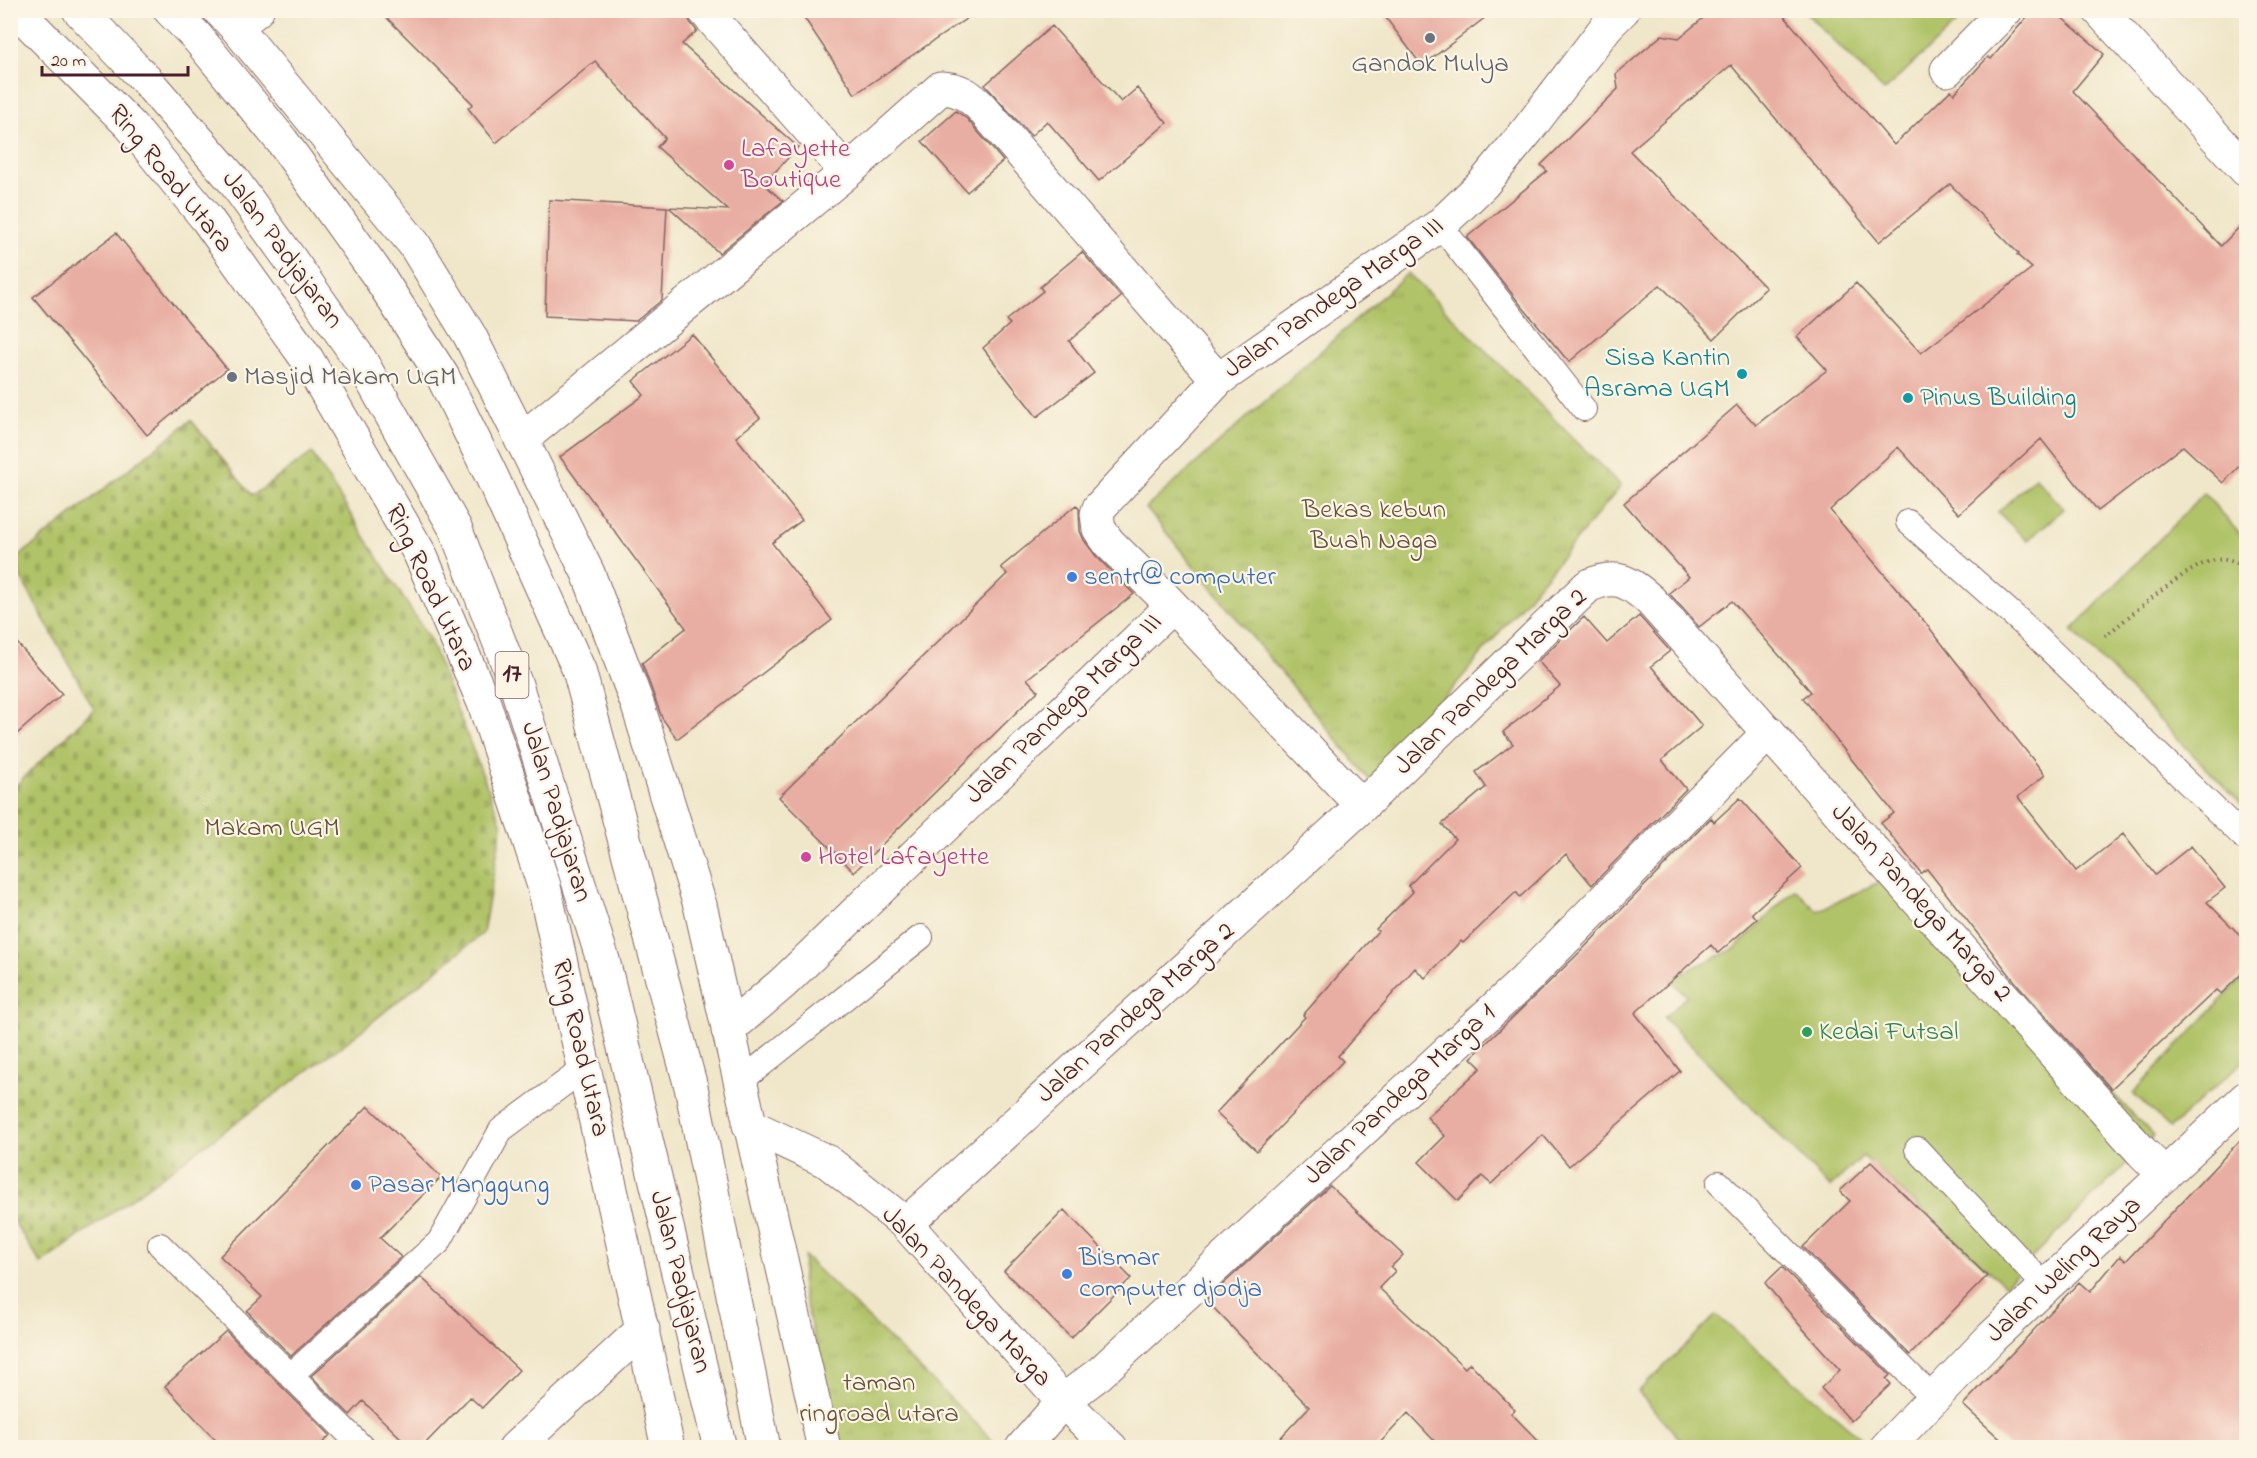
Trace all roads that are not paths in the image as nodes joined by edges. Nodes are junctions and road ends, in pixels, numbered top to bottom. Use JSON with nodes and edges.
{"nodes":[{"id":1,"x":16,"y":10,"type":"edge"},
{"id":2,"x":79,"y":10,"type":"edge"},
{"id":3,"x":170,"y":10,"type":"edge"},
{"id":4,"x":704,"y":10,"type":"edge"},
{"id":5,"x":2006,"y":10,"type":"edge"},
{"id":6,"x":2099,"y":10,"type":"edge"},
{"id":7,"x":237,"y":16,"type":"edge"},
{"id":8,"x":1609,"y":16,"type":"edge"},
{"id":9,"x":1947,"y":70,"type":"dead end"},
{"id":10,"x":2247,"y":170,"type":"edge"},
{"id":11,"x":847,"y":172,"type":"junction"},
{"id":12,"x":1440,"y":225,"type":"junction"},
{"id":13,"x":1218,"y":380,"type":"junction"},
{"id":14,"x":1584,"y":409,"type":"dead end"},
{"id":15,"x":521,"y":440,"type":"junction"},
{"id":16,"x":1908,"y":522,"type":"dead end"},
{"id":17,"x":1172,"y":606,"type":"junction"},
{"id":18,"x":1769,"y":732,"type":"junction"},
{"id":19,"x":1362,"y":806,"type":"junction"},
{"id":20,"x":2247,"y":838,"type":"edge"},
{"id":21,"x":921,"y":936,"type":"dead end"},
{"id":22,"x":728,"y":1030,"type":"junction"},
{"id":23,"x":585,"y":1068,"type":"junction"},
{"id":24,"x":741,"y":1081,"type":"junction"},
{"id":25,"x":2247,"y":1098,"type":"edge"},
{"id":26,"x":749,"y":1125,"type":"junction"},
{"id":27,"x":1917,"y":1149,"type":"dead end"},
{"id":28,"x":2165,"y":1175,"type":"junction"},
{"id":29,"x":1719,"y":1183,"type":"dead end"},
{"id":30,"x":906,"y":1224,"type":"junction"},
{"id":31,"x":160,"y":1245,"type":"dead end"},
{"id":32,"x":2045,"y":1286,"type":"junction"},
{"id":33,"x":643,"y":1329,"type":"junction"},
{"id":34,"x":291,"y":1375,"type":"junction"},
{"id":35,"x":1933,"y":1398,"type":"junction"},
{"id":36,"x":1063,"y":1401,"type":"junction"},
{"id":37,"x":1902,"y":1442,"type":"edge"},
{"id":38,"x":363,"y":1448,"type":"edge"},
{"id":39,"x":515,"y":1448,"type":"edge"},
{"id":40,"x":668,"y":1448,"type":"edge"},
{"id":41,"x":720,"y":1448,"type":"edge"},
{"id":42,"x":764,"y":1448,"type":"edge"},
{"id":43,"x":824,"y":1448,"type":"edge"},
{"id":44,"x":1022,"y":1448,"type":"edge"},
{"id":45,"x":1111,"y":1448,"type":"edge"}],
"edges":[{"from":1,"to":23,"type":"main road","name":"Ring Road Utara"},
{"from":2,"to":41,"type":"main road","name":"Jalan Padjajaran","number":"17"},
{"from":3,"to":42,"type":"main road","name":"Jalan Padjajaran","number":"17"},
{"from":4,"to":11,"type":"main road"},
{"from":5,"to":9,"type":"main road"},
{"from":6,"to":10,"type":"main road"},
{"from":7,"to":15,"type":"main road"},
{"from":8,"to":12,"type":"main road","name":"Jalan Pandega Marga III"},
{"from":11,"to":13,"type":"main road"},
{"from":11,"to":15,"type":"main road"},
{"from":12,"to":13,"type":"main road","name":"Jalan Pandega Marga III"},
{"from":12,"to":14,"type":"lane"},
{"from":13,"to":17,"type":"main road","name":"Jalan Pandega Marga III"},
{"from":15,"to":22,"type":"main road"},
{"from":16,"to":20,"type":"lane"},
{"from":17,"to":19,"type":"main road"},
{"from":17,"to":22,"type":"main road","name":"Jalan Pandega Marga III"},
{"from":18,"to":19,"type":"main road","name":"Jalan Pandega Marga 2"},
{"from":18,"to":28,"type":"main road","name":"Jalan Pandega Marga 2"},
{"from":18,"to":36,"type":"main road","name":"Jalan Pandega Marga 1"},
{"from":19,"to":30,"type":"main road","name":"Jalan Pandega Marga 2"},
{"from":21,"to":24,"type":"lane"},
{"from":22,"to":24,"type":"main road"},
{"from":23,"to":33,"type":"main road","name":"Ring Road Utara"},
{"from":23,"to":34,"type":"lane"},
{"from":24,"to":26,"type":"main road"},
{"from":25,"to":28,"type":"main road","name":"Jalan Weling Raya"},
{"from":26,"to":30,"type":"main road","name":"Jalan Pandega Marga"},
{"from":26,"to":43,"type":"main road"},
{"from":27,"to":32,"type":"lane"},
{"from":28,"to":32,"type":"main road","name":"Jalan Weling Raya"},
{"from":29,"to":35,"type":"lane"},
{"from":30,"to":36,"type":"main road","name":"Jalan Pandega Marga"},
{"from":31,"to":34,"type":"lane"},
{"from":32,"to":35,"type":"main road","name":"Jalan Weling Raya"},
{"from":33,"to":39,"type":"main road"},
{"from":33,"to":40,"type":"main road","name":"Ring Road Utara"},
{"from":34,"to":38,"type":"lane"},
{"from":35,"to":37,"type":"main road","name":"Jalan Weling Raya"},
{"from":36,"to":44,"type":"main road","name":"Jalan Pandega Marga 1"},
{"from":36,"to":45,"type":"main road","name":"Jalan Pandega Marga"}]}
